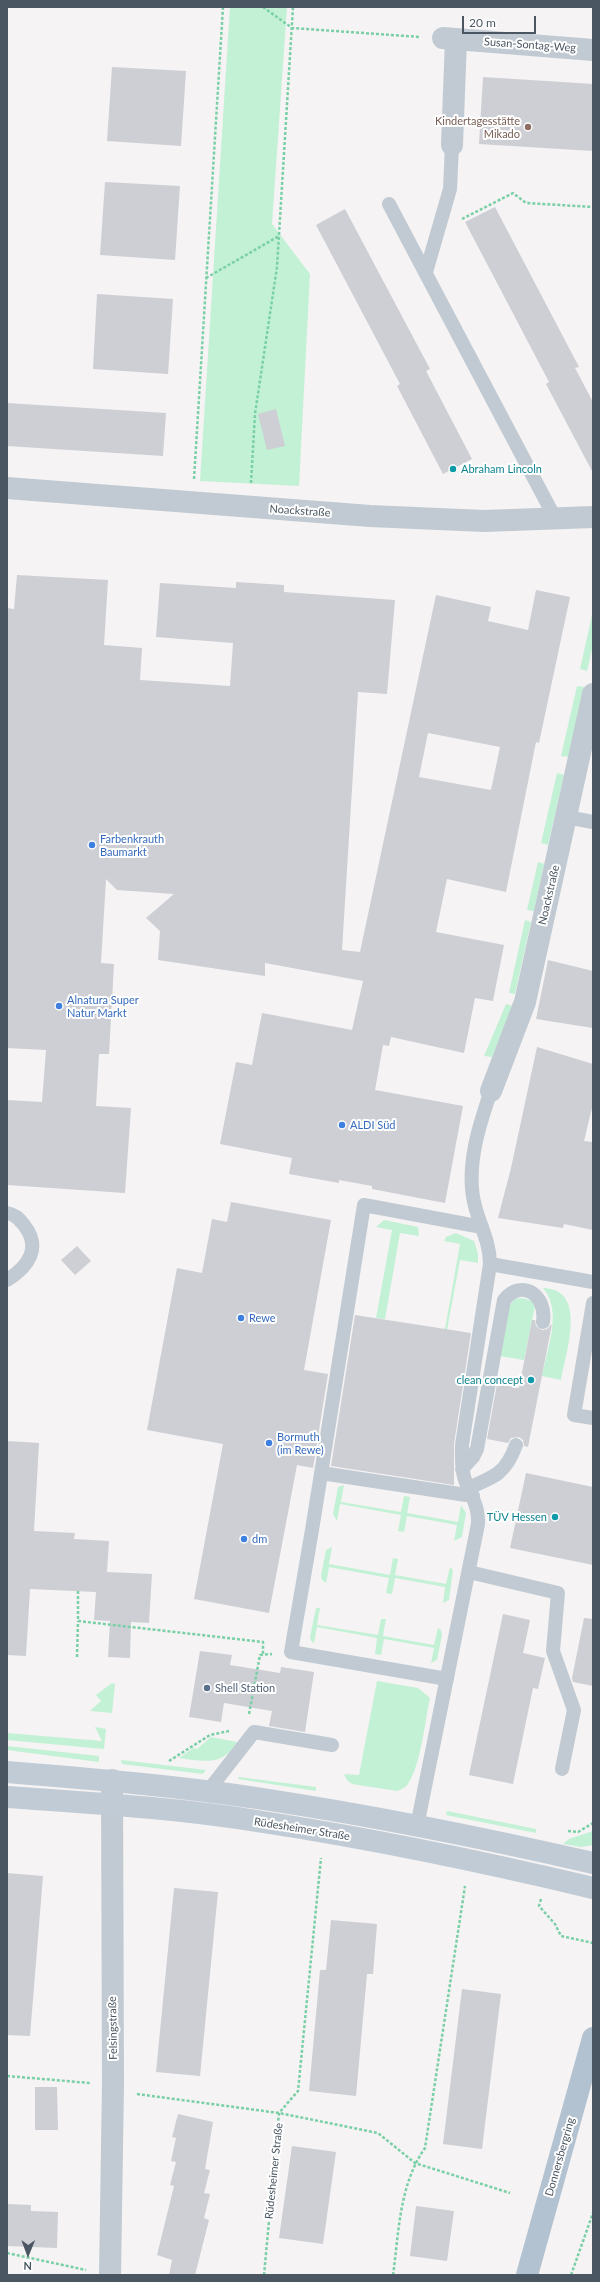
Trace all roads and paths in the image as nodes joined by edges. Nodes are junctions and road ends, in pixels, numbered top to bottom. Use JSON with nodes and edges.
{"nodes":[{"id":1,"x":223,"y":7,"type":"edge"},
{"id":2,"x":263,"y":7,"type":"edge"},
{"id":3,"x":293,"y":7,"type":"edge"},
{"id":4,"x":292,"y":28,"type":"junction"},
{"id":5,"x":450,"y":39,"type":"junction"},
{"id":6,"x":593,"y":50,"type":"edge"},
{"id":7,"x":452,"y":145,"type":"joint"},
{"id":8,"x":389,"y":204,"type":"dead end"},
{"id":9,"x":593,"y":207,"type":"edge"},
{"id":10,"x":442,"y":217,"type":"junction"},
{"id":11,"x":279,"y":236,"type":"junction"},
{"id":12,"x":426,"y":272,"type":"junction"},
{"id":13,"x":206,"y":278,"type":"junction"},
{"id":14,"x":7,"y":488,"type":"edge"},
{"id":15,"x":193,"y":504,"type":"junction"},
{"id":16,"x":249,"y":507,"type":"junction"},
{"id":17,"x":593,"y":517,"type":"edge"},
{"id":18,"x":555,"y":518,"type":"junction"},
{"id":19,"x":593,"y":694,"type":"edge"},
{"id":20,"x":566,"y":817,"type":"junction"},
{"id":21,"x":593,"y":822,"type":"edge"},
{"id":22,"x":491,"y":1091,"type":"joint"},
{"id":23,"x":7,"y":1213,"type":"edge"},
{"id":24,"x":482,"y":1227,"type":"junction"},
{"id":25,"x":490,"y":1264,"type":"junction"},
{"id":26,"x":7,"y":1280,"type":"edge"},
{"id":27,"x":593,"y":1282,"type":"edge"},
{"id":28,"x":593,"y":1303,"type":"edge"},
{"id":29,"x":543,"y":1322,"type":"dead end"},
{"id":30,"x":593,"y":1418,"type":"edge"},
{"id":31,"x":516,"y":1445,"type":"dead end"},
{"id":32,"x":462,"y":1468,"type":"junction"},
{"id":33,"x":321,"y":1474,"type":"junction"},
{"id":34,"x":471,"y":1492,"type":"junction"},
{"id":35,"x":469,"y":1572,"type":"junction"},
{"id":36,"x":78,"y":1592,"type":"dead end"},
{"id":37,"x":78,"y":1621,"type":"junction"},
{"id":38,"x":291,"y":1652,"type":"junction"},
{"id":39,"x":263,"y":1654,"type":"junction"},
{"id":40,"x":77,"y":1657,"type":"dead end"},
{"id":41,"x":447,"y":1679,"type":"junction"},
{"id":42,"x":247,"y":1721,"type":"dead end"},
{"id":43,"x":232,"y":1731,"type":"dead end"},
{"id":44,"x":332,"y":1745,"type":"dead end"},
{"id":45,"x":170,"y":1761,"type":"dead end"},
{"id":46,"x":562,"y":1769,"type":"dead end"},
{"id":47,"x":7,"y":1772,"type":"edge"},
{"id":48,"x":112,"y":1780,"type":"junction"},
{"id":49,"x":208,"y":1791,"type":"junction"},
{"id":50,"x":7,"y":1797,"type":"edge"},
{"id":51,"x":112,"y":1804,"type":"junction"},
{"id":52,"x":593,"y":1823,"type":"edge"},
{"id":53,"x":417,"y":1826,"type":"junction"},
{"id":54,"x":562,"y":1830,"type":"dead end"},
{"id":55,"x":321,"y":1858,"type":"dead end"},
{"id":56,"x":593,"y":1863,"type":"edge"},
{"id":57,"x":465,"y":1886,"type":"dead end"},
{"id":58,"x":593,"y":1888,"type":"edge"},
{"id":59,"x":539,"y":1906,"type":"dead end"},
{"id":60,"x":593,"y":1943,"type":"edge"},
{"id":61,"x":593,"y":2038,"type":"edge"},
{"id":62,"x":7,"y":2076,"type":"edge"},
{"id":63,"x":113,"y":2084,"type":"junction"},
{"id":64,"x":279,"y":2113,"type":"junction"},
{"id":65,"x":415,"y":2163,"type":"junction"},
{"id":66,"x":510,"y":2193,"type":"dead end"},
{"id":67,"x":593,"y":2212,"type":"edge"},
{"id":68,"x":7,"y":2253,"type":"edge"},
{"id":69,"x":110,"y":2275,"type":"edge"},
{"id":70,"x":264,"y":2275,"type":"edge"},
{"id":71,"x":393,"y":2275,"type":"edge"},
{"id":72,"x":527,"y":2275,"type":"edge"},
{"id":73,"x":571,"y":2275,"type":"edge"}],
"edges":[{"from":1,"to":13,"type":"path"},
{"from":2,"to":4,"type":"path"},
{"from":3,"to":4,"type":"path"},
{"from":4,"to":5,"type":"path"},
{"from":4,"to":11,"type":"path"},
{"from":5,"to":6,"type":"street","name":"Susan-Sontag-Weg"},
{"from":5,"to":7,"type":"street"},
{"from":7,"to":10,"type":"lane"},
{"from":8,"to":12,"type":"lane"},
{"from":9,"to":10,"type":"path"},
{"from":10,"to":12,"type":"lane"},
{"from":11,"to":13,"type":"path"},
{"from":11,"to":16,"type":"path"},
{"from":12,"to":18,"type":"lane"},
{"from":13,"to":15,"type":"path"},
{"from":14,"to":15,"type":"street","name":"Noackstraße"},
{"from":15,"to":16,"type":"street","name":"Noackstraße"},
{"from":16,"to":18,"type":"street","name":"Noackstraße"},
{"from":17,"to":18,"type":"street","name":"Noackstraße"},
{"from":19,"to":20,"type":"street","name":"Noackstraße"},
{"from":20,"to":21,"type":"lane"},
{"from":20,"to":22,"type":"street","name":"Noackstraße"},
{"from":22,"to":24,"type":"lane"},
{"from":23,"to":26,"type":"lane"},
{"from":24,"to":25,"type":"lane"},
{"from":24,"to":33,"type":"lane"},
{"from":25,"to":27,"type":"lane"},
{"from":25,"to":32,"type":"lane"},
{"from":28,"to":30,"type":"lane"},
{"from":29,"to":32,"type":"lane"},
{"from":31,"to":34,"type":"lane"},
{"from":32,"to":34,"type":"lane"},
{"from":33,"to":34,"type":"lane"},
{"from":33,"to":38,"type":"lane"},
{"from":34,"to":35,"type":"lane"},
{"from":35,"to":41,"type":"lane"},
{"from":35,"to":46,"type":"lane"},
{"from":36,"to":37,"type":"path"},
{"from":37,"to":39,"type":"path"},
{"from":37,"to":40,"type":"path"},
{"from":38,"to":39,"type":"path"},
{"from":38,"to":41,"type":"lane"},
{"from":39,"to":42,"type":"path"},
{"from":41,"to":53,"type":"lane"},
{"from":43,"to":45,"type":"path"},
{"from":44,"to":49,"type":"lane"},
{"from":47,"to":48,"type":"main road","name":"Rüdesheimer Straße"},
{"from":48,"to":49,"type":"main road","name":"Rüdesheimer Straße"},
{"from":48,"to":51,"type":"street","name":"Felsingstraße"},
{"from":49,"to":53,"type":"main road","name":"Rüdesheimer Straße"},
{"from":50,"to":51,"type":"main road","name":"Rüdesheimer Straße"},
{"from":51,"to":58,"type":"main road","name":"Rüdesheimer Straße"},
{"from":51,"to":63,"type":"street","name":"Felsingstraße"},
{"from":52,"to":54,"type":"path"},
{"from":53,"to":56,"type":"main road","name":"Rüdesheimer Straße"},
{"from":55,"to":64,"type":"path","name":"Rüdesheimer Straße"},
{"from":57,"to":65,"type":"path"},
{"from":59,"to":60,"type":"path"},
{"from":61,"to":72,"type":"main road","name":"Donnersbergring"},
{"from":62,"to":63,"type":"path"},
{"from":63,"to":64,"type":"path"},
{"from":63,"to":69,"type":"street","name":"Felsingstraße"},
{"from":64,"to":65,"type":"path"},
{"from":64,"to":70,"type":"path","name":"Rüdesheimer Straße"},
{"from":65,"to":66,"type":"path"},
{"from":65,"to":71,"type":"path"},
{"from":67,"to":73,"type":"path"},
{"from":68,"to":69,"type":"path"}]}
